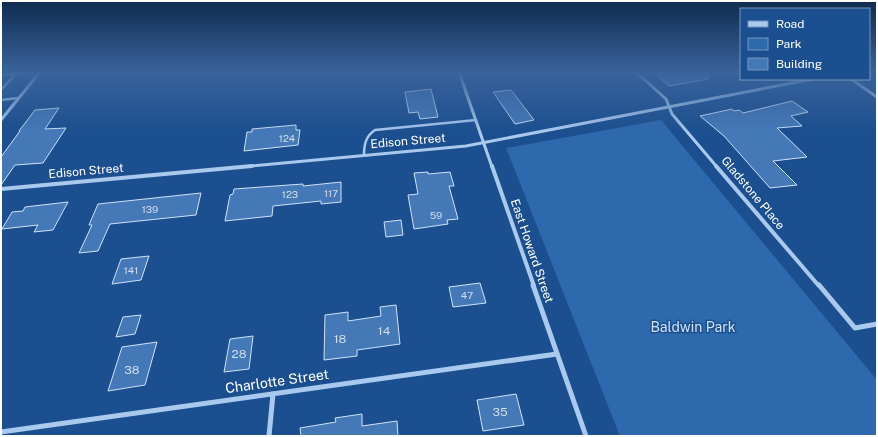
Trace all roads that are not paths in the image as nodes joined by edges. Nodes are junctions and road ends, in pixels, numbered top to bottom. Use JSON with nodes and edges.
{"nodes":[{"id":1,"x":23,"y":92,"type":"edge"},
{"id":2,"x":466,"y":92,"type":"edge"},
{"id":3,"x":659,"y":92,"type":"edge"},
{"id":4,"x":744,"y":92,"type":"edge"},
{"id":5,"x":18,"y":98,"type":"junction"},
{"id":6,"x":1,"y":100,"type":"edge"},
{"id":7,"x":669,"y":107,"type":"junction"},
{"id":8,"x":1,"y":120,"type":"edge"},
{"id":9,"x":476,"y":120,"type":"junction"},
{"id":10,"x":484,"y":142,"type":"junction"},
{"id":11,"x":364,"y":155,"type":"junction"},
{"id":12,"x":1,"y":189,"type":"edge"},
{"id":13,"x":877,"y":324,"type":"edge"},
{"id":14,"x":557,"y":354,"type":"junction"},
{"id":15,"x":273,"y":394,"type":"junction"},
{"id":16,"x":1,"y":432,"type":"edge"},
{"id":17,"x":269,"y":436,"type":"edge"},
{"id":18,"x":586,"y":436,"type":"edge"}],
"edges":[{"from":1,"to":5,"type":"street"},
{"from":2,"to":9,"type":"street","name":"East Howard Street"},
{"from":3,"to":7,"type":"street","name":"Gladstone Place"},
{"from":4,"to":7,"type":"street","name":"Edison Street"},
{"from":5,"to":6,"type":"lane"},
{"from":5,"to":8,"type":"street"},
{"from":7,"to":10,"type":"street","name":"Edison Street"},
{"from":7,"to":13,"type":"street","name":"Gladstone Place"},
{"from":9,"to":10,"type":"street","name":"East Howard Street"},
{"from":9,"to":11,"type":"lane"},
{"from":10,"to":11,"type":"street","name":"Edison Street"},
{"from":10,"to":14,"type":"street","name":"East Howard Street"},
{"from":11,"to":12,"type":"street","name":"Edison Street"},
{"from":14,"to":15,"type":"street","name":"Charlotte Street"},
{"from":14,"to":18,"type":"street","name":"East Howard Street"},
{"from":15,"to":16,"type":"street","name":"Charlotte Street"},
{"from":15,"to":17,"type":"street"}]}
